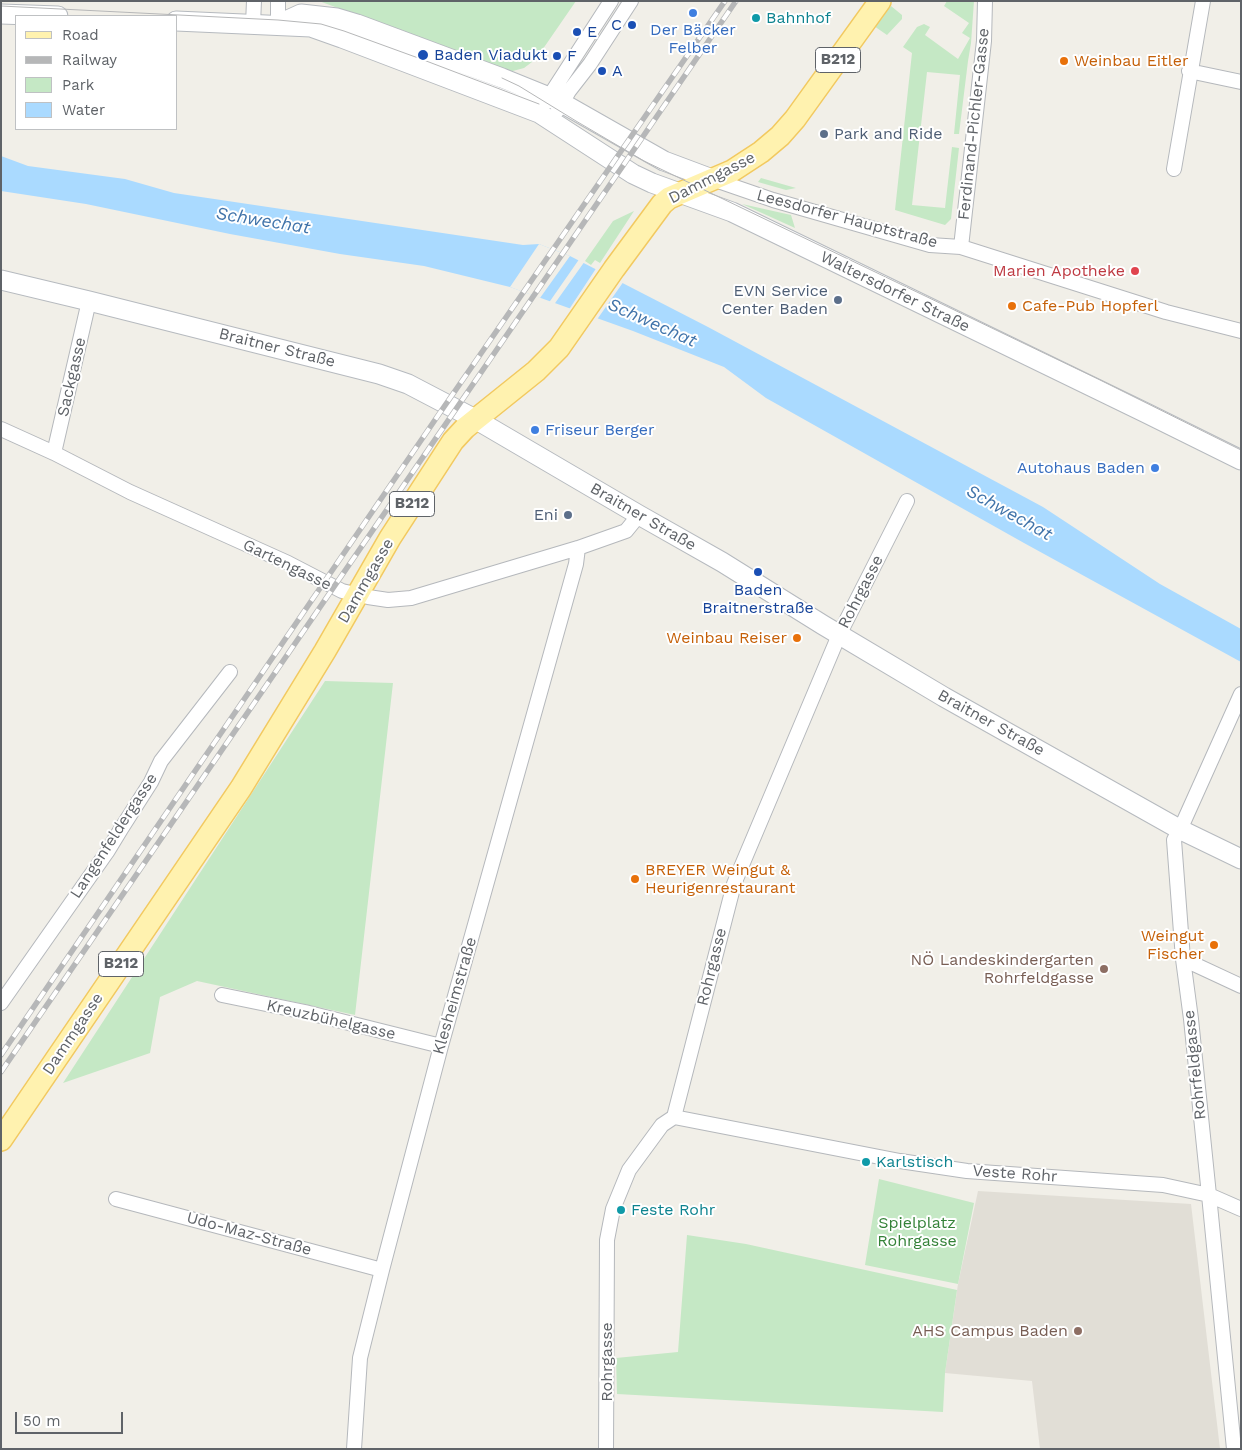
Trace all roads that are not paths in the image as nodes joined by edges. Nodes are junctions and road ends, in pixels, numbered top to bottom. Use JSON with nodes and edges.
{"nodes":[{"id":1,"x":254,"y":1,"type":"edge"},
{"id":2,"x":278,"y":1,"type":"edge"},
{"id":3,"x":611,"y":1,"type":"edge"},
{"id":4,"x":631,"y":1,"type":"edge"},
{"id":5,"x":880,"y":1,"type":"edge"},
{"id":6,"x":985,"y":1,"type":"edge"},
{"id":7,"x":1203,"y":1,"type":"edge"},
{"id":8,"x":1,"y":14,"type":"edge"},
{"id":9,"x":30,"y":15,"type":"edge"},
{"id":10,"x":178,"y":21,"type":"edge"},
{"id":11,"x":253,"y":24,"type":"junction"},
{"id":12,"x":278,"y":25,"type":"junction"},
{"id":13,"x":1190,"y":71,"type":"junction"},
{"id":14,"x":1241,"y":82,"type":"edge"},
{"id":15,"x":555,"y":100,"type":"junction"},
{"id":16,"x":546,"y":117,"type":"junction"},
{"id":17,"x":1174,"y":169,"type":"dead end"},
{"id":18,"x":712,"y":180,"type":"junction"},
{"id":19,"x":681,"y":193,"type":"junction"},
{"id":20,"x":961,"y":247,"type":"junction"},
{"id":21,"x":1,"y":280,"type":"edge"},
{"id":22,"x":89,"y":301,"type":"junction"},
{"id":23,"x":1241,"y":331,"type":"edge"},
{"id":24,"x":476,"y":419,"type":"junction"},
{"id":25,"x":1,"y":429,"type":"edge"},
{"id":26,"x":54,"y":453,"type":"junction"},
{"id":27,"x":1241,"y":460,"type":"edge"},
{"id":28,"x":908,"y":501,"type":"dead end"},
{"id":29,"x":639,"y":516,"type":"junction"},
{"id":30,"x":578,"y":548,"type":"junction"},
{"id":31,"x":358,"y":595,"type":"junction"},
{"id":32,"x":839,"y":635,"type":"junction"},
{"id":33,"x":230,"y":672,"type":"dead end"},
{"id":34,"x":1241,"y":694,"type":"edge"},
{"id":35,"x":1179,"y":829,"type":"junction"},
{"id":36,"x":1241,"y":859,"type":"edge"},
{"id":37,"x":1183,"y":959,"type":"junction"},
{"id":38,"x":1241,"y":986,"type":"edge"},
{"id":39,"x":222,"y":995,"type":"dead end"},
{"id":40,"x":1,"y":1003,"type":"edge"},
{"id":41,"x":441,"y":1046,"type":"junction"},
{"id":42,"x":674,"y":1117,"type":"junction"},
{"id":43,"x":1,"y":1140,"type":"edge"},
{"id":44,"x":1209,"y":1195,"type":"junction"},
{"id":45,"x":116,"y":1199,"type":"dead end"},
{"id":46,"x":1241,"y":1209,"type":"edge"},
{"id":47,"x":382,"y":1270,"type":"junction"},
{"id":48,"x":354,"y":1449,"type":"edge"},
{"id":49,"x":606,"y":1449,"type":"edge"},
{"id":50,"x":1234,"y":1449,"type":"edge"}],
"edges":[{"from":1,"to":11,"type":"street"},
{"from":2,"to":12,"type":"street"},
{"from":3,"to":15,"type":"street"},
{"from":4,"to":15,"type":"street"},
{"from":5,"to":18,"type":"main road","name":"Dammgasse","number":"B212"},
{"from":6,"to":20,"type":"street","name":"Ferdinand-Pichler-Gasse"},
{"from":7,"to":13,"type":"street"},
{"from":8,"to":9,"type":"street"},
{"from":10,"to":11,"type":"street","name":"Waltersdorfer Straße"},
{"from":11,"to":12,"type":"street","name":"Waltersdorfer Straße"},
{"from":12,"to":15,"type":"street"},
{"from":12,"to":16,"type":"street","name":"Waltersdorfer Straße"},
{"from":13,"to":14,"type":"street"},
{"from":13,"to":17,"type":"street"},
{"from":15,"to":16,"type":"street"},
{"from":15,"to":18,"type":"street"},
{"from":16,"to":19,"type":"street","name":"Waltersdorfer Straße"},
{"from":18,"to":19,"type":"main road","name":"Dammgasse","number":"B212"},
{"from":18,"to":20,"type":"street","name":"Leesdorfer Hauptstraße"},
{"from":19,"to":24,"type":"main road","name":"Dammgasse","number":"B212"},
{"from":19,"to":27,"type":"street","name":"Waltersdorfer Straße"},
{"from":20,"to":23,"type":"street","name":"Leesdorfer Hauptstraße"},
{"from":21,"to":22,"type":"street","name":"Braitner Straße"},
{"from":22,"to":24,"type":"street","name":"Braitner Straße"},
{"from":22,"to":26,"type":"street","name":"Sackgasse"},
{"from":24,"to":29,"type":"street","name":"Braitner Straße"},
{"from":24,"to":31,"type":"main road","name":"Dammgasse","number":"B212"},
{"from":25,"to":26,"type":"street","name":"Gartengasse"},
{"from":26,"to":31,"type":"street","name":"Gartengasse"},
{"from":28,"to":32,"type":"street","name":"Rohrgasse"},
{"from":29,"to":30,"type":"street","name":"Gartengasse"},
{"from":29,"to":32,"type":"street","name":"Braitner Straße"},
{"from":30,"to":31,"type":"street","name":"Gartengasse"},
{"from":30,"to":41,"type":"street","name":"Klesheimstraße"},
{"from":31,"to":43,"type":"main road","name":"Dammgasse","number":"B212"},
{"from":32,"to":35,"type":"street","name":"Braitner Straße"},
{"from":32,"to":42,"type":"street","name":"Rohrgasse"},
{"from":33,"to":40,"type":"street","name":"Langenfeldergasse"},
{"from":34,"to":35,"type":"street","name":"Rohrfeldgasse"},
{"from":35,"to":36,"type":"street","name":"Braitner Straße"},
{"from":35,"to":37,"type":"street","name":"Rohrfeldgasse"},
{"from":37,"to":38,"type":"street"},
{"from":37,"to":44,"type":"street","name":"Rohrfeldgasse"},
{"from":39,"to":41,"type":"street","name":"Kreuzbühelgasse"},
{"from":41,"to":47,"type":"street","name":"Klesheimstraße"},
{"from":42,"to":44,"type":"street","name":"Veste Rohr"},
{"from":42,"to":49,"type":"street","name":"Rohrgasse"},
{"from":44,"to":46,"type":"street","name":"Veste Rohr"},
{"from":44,"to":50,"type":"street","name":"Rohrfeldgasse"},
{"from":45,"to":47,"type":"street","name":"Udo-Maz-Straße"},
{"from":47,"to":48,"type":"street","name":"Klesheimstraße"}]}
